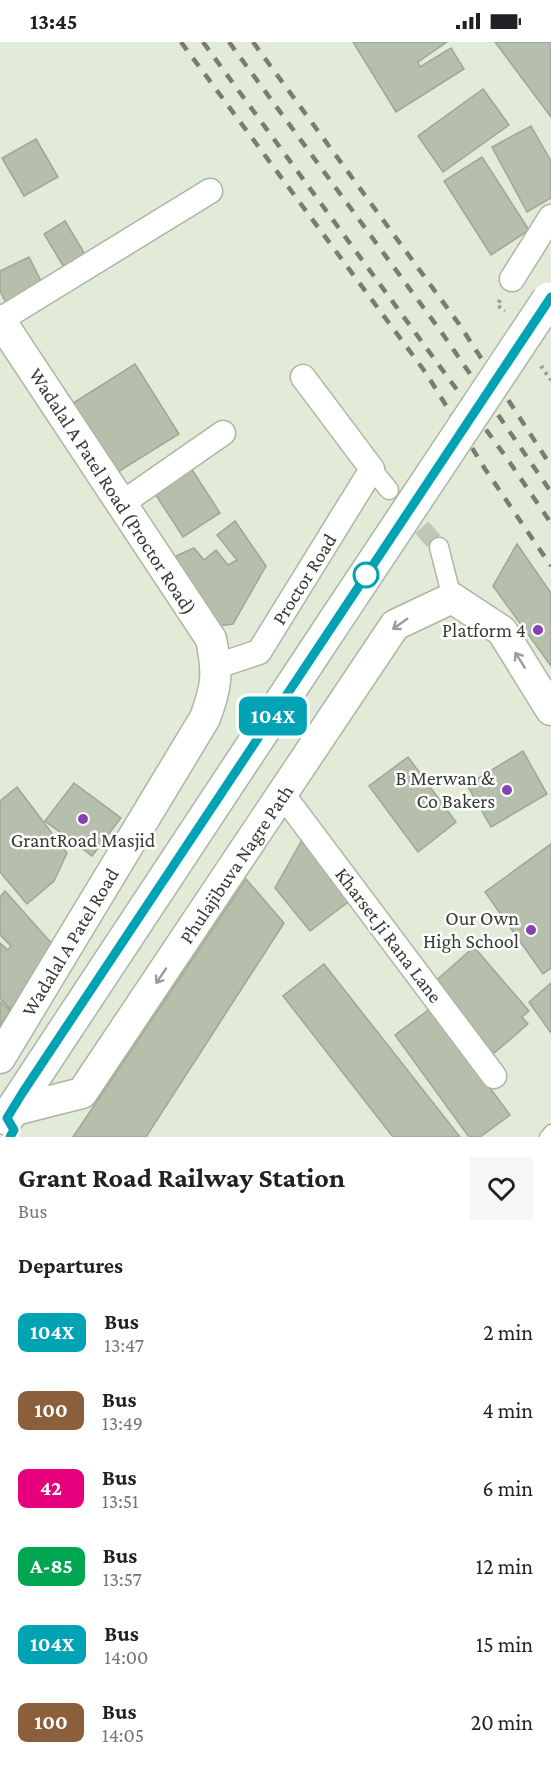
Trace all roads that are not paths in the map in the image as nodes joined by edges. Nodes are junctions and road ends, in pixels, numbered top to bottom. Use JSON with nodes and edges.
{"nodes":[{"id":1,"x":210,"y":190,"type":"dead end"},
{"id":2,"x":551,"y":218,"type":"edge"},
{"id":3,"x":512,"y":279,"type":"dead end"},
{"id":4,"x":550,"y":298,"type":"edge"},
{"id":5,"x":0,"y":320,"type":"edge"},
{"id":6,"x":303,"y":377,"type":"dead end"},
{"id":7,"x":223,"y":434,"type":"dead end"},
{"id":8,"x":372,"y":469,"type":"junction"},
{"id":9,"x":389,"y":490,"type":"dead end"},
{"id":10,"x":121,"y":504,"type":"junction"},
{"id":11,"x":439,"y":547,"type":"tunnel mouth"},
{"id":12,"x":452,"y":598,"type":"junction"},
{"id":13,"x":217,"y":666,"type":"junction"},
{"id":14,"x":551,"y":710,"type":"edge"},
{"id":15,"x":283,"y":795,"type":"junction"},
{"id":16,"x":0,"y":1058,"type":"edge"},
{"id":17,"x":494,"y":1076,"type":"dead end"},
{"id":18,"x":9,"y":1118,"type":"edge"},
{"id":19,"x":551,"y":1131,"type":"edge"},
{"id":20,"x":546,"y":1137,"type":"edge"}],
"edges":[{"from":1,"to":5,"type":"street"},
{"from":2,"to":3,"type":"street"},
{"from":4,"to":18,"type":"main road","bridge":true},
{"from":5,"to":10,"type":"street","name":"Wadalal A Patel Road (Proctor Road)"},
{"from":6,"to":8,"type":"street"},
{"from":7,"to":10,"type":"street"},
{"from":8,"to":9,"type":"street"},
{"from":8,"to":13,"type":"street","name":"Proctor Road"},
{"from":10,"to":13,"type":"street","name":"Wadalal A Patel Road (Proctor Road)"},
{"from":11,"to":12,"type":"street"},
{"from":14,"to":12,"type":"street","one_way":true},
{"from":12,"to":15,"type":"street","name":"Phulajibuva Nagre Path","one_way":true},
{"from":13,"to":16,"type":"street","name":"Wadalal A Patel Road"},
{"from":15,"to":17,"type":"street","name":"Kharset Ji Rana Lane"},
{"from":15,"to":18,"type":"street","name":"Phulajibuva Nagre Path","one_way":true},
{"from":19,"to":20,"type":"lane"}]}
